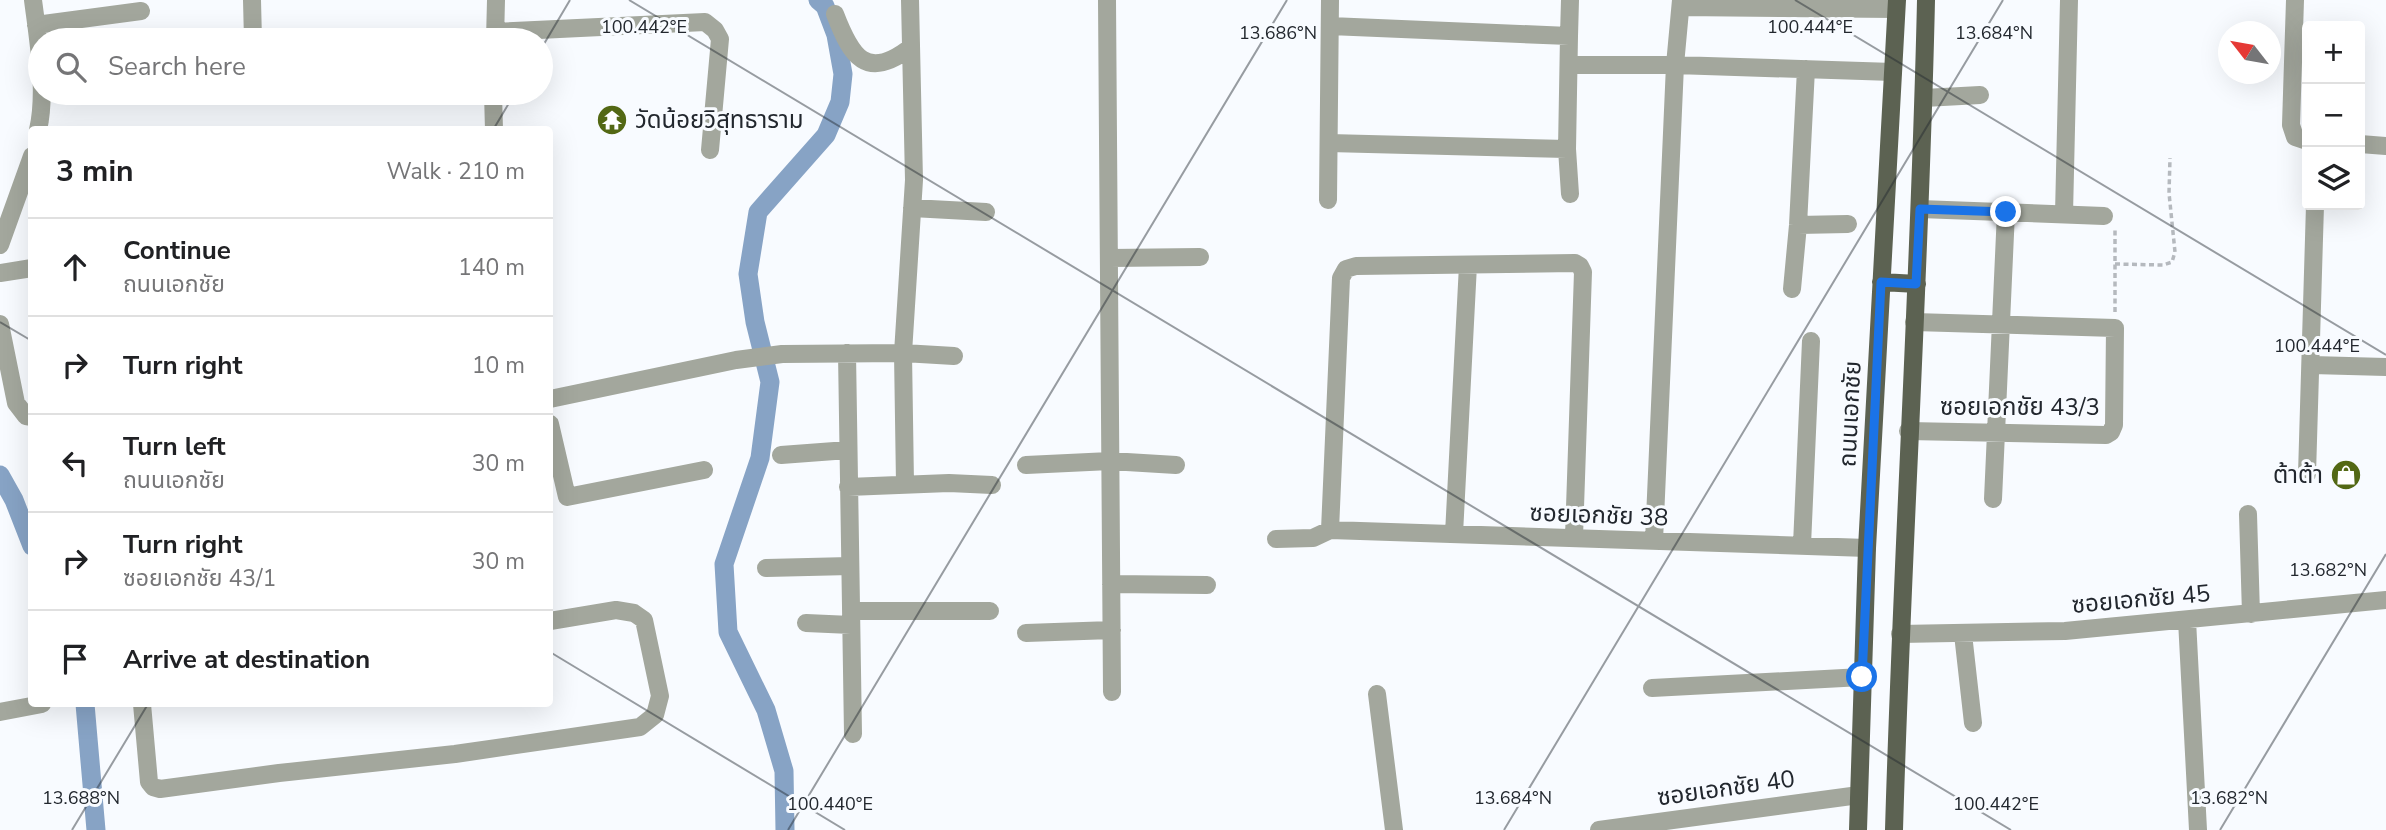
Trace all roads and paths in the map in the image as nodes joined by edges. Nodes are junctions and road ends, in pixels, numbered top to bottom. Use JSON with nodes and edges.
{"nodes":[{"id":1,"x":33,"y":0,"type":"edge"},
{"id":2,"x":252,"y":0,"type":"edge"},
{"id":3,"x":496,"y":0,"type":"edge"},
{"id":4,"x":910,"y":0,"type":"edge"},
{"id":5,"x":1107,"y":0,"type":"edge"},
{"id":6,"x":1330,"y":0,"type":"edge"},
{"id":7,"x":1570,"y":0,"type":"edge"},
{"id":8,"x":1926,"y":0,"type":"edge"},
{"id":9,"x":2069,"y":0,"type":"edge"},
{"id":10,"x":2295,"y":0,"type":"edge"},
{"id":11,"x":1681,"y":3,"type":"edge"},
{"id":12,"x":1897,"y":5,"type":"edge"},
{"id":13,"x":141,"y":11,"type":"dead end"},
{"id":14,"x":835,"y":14,"type":"dead end"},
{"id":15,"x":36,"y":25,"type":"junction"},
{"id":16,"x":1330,"y":26,"type":"junction"},
{"id":17,"x":36,"y":28,"type":"edge"},
{"id":18,"x":253,"y":28,"type":"edge"},
{"id":19,"x":495,"y":28,"type":"edge"},
{"id":20,"x":553,"y":32,"type":"edge"},
{"id":21,"x":1569,"y":36,"type":"junction"},
{"id":22,"x":911,"y":47,"type":"junction"},
{"id":23,"x":1569,"y":65,"type":"junction"},
{"id":24,"x":1675,"y":65,"type":"junction"},
{"id":25,"x":1806,"y":69,"type":"junction"},
{"id":26,"x":1893,"y":72,"type":"junction"},
{"id":27,"x":1980,"y":95,"type":"dead end"},
{"id":28,"x":1924,"y":98,"type":"junction"},
{"id":29,"x":40,"y":105,"type":"edge"},
{"id":30,"x":493,"y":105,"type":"edge"},
{"id":31,"x":39,"y":126,"type":"edge"},
{"id":32,"x":494,"y":126,"type":"edge"},
{"id":33,"x":2302,"y":139,"type":"edge"},
{"id":34,"x":1329,"y":143,"type":"junction"},
{"id":35,"x":2365,"y":144,"type":"edge"},
{"id":36,"x":2386,"y":146,"type":"edge"},
{"id":37,"x":1567,"y":149,"type":"junction"},
{"id":38,"x":710,"y":150,"type":"dead end"},
{"id":39,"x":2169,"y":158,"type":"dead end"},
{"id":40,"x":28,"y":167,"type":"edge"},
{"id":41,"x":1570,"y":194,"type":"dead end"},
{"id":42,"x":1328,"y":200,"type":"dead end"},
{"id":43,"x":912,"y":208,"type":"junction"},
{"id":44,"x":1920,"y":209,"type":"junction"},
{"id":45,"x":2315,"y":210,"type":"edge"},
{"id":46,"x":986,"y":212,"type":"dead end"},
{"id":47,"x":2006,"y":212,"type":"junction"},
{"id":48,"x":2064,"y":214,"type":"junction"},
{"id":49,"x":2104,"y":216,"type":"joint"},
{"id":50,"x":1798,"y":225,"type":"junction"},
{"id":51,"x":1847,"y":225,"type":"dead end"},
{"id":52,"x":0,"y":245,"type":"edge"},
{"id":53,"x":1200,"y":257,"type":"dead end"},
{"id":54,"x":1110,"y":258,"type":"junction"},
{"id":55,"x":2115,"y":264,"type":"junction"},
{"id":56,"x":1468,"y":265,"type":"junction"},
{"id":57,"x":28,"y":269,"type":"edge"},
{"id":58,"x":0,"y":273,"type":"edge"},
{"id":59,"x":1881,"y":282,"type":"junction"},
{"id":60,"x":1916,"y":284,"type":"junction"},
{"id":61,"x":1792,"y":289,"type":"dead end"},
{"id":62,"x":1914,"y":322,"type":"junction"},
{"id":63,"x":0,"y":324,"type":"edge"},
{"id":64,"x":2001,"y":324,"type":"junction"},
{"id":65,"x":2115,"y":328,"type":"junction"},
{"id":66,"x":1811,"y":341,"type":"dead end"},
{"id":67,"x":847,"y":353,"type":"junction"},
{"id":68,"x":903,"y":353,"type":"junction"},
{"id":69,"x":954,"y":356,"type":"dead end"},
{"id":70,"x":2312,"y":365,"type":"junction"},
{"id":71,"x":2386,"y":367,"type":"edge"},
{"id":72,"x":553,"y":398,"type":"edge"},
{"id":73,"x":28,"y":416,"type":"edge"},
{"id":74,"x":1908,"y":431,"type":"junction"},
{"id":75,"x":1996,"y":433,"type":"junction"},
{"id":76,"x":848,"y":450,"type":"junction"},
{"id":77,"x":553,"y":453,"type":"edge"},
{"id":78,"x":781,"y":455,"type":"dead end"},
{"id":79,"x":1110,"y":461,"type":"junction"},
{"id":80,"x":1026,"y":465,"type":"dead end"},
{"id":81,"x":1176,"y":465,"type":"dead end"},
{"id":82,"x":704,"y":470,"type":"dead end"},
{"id":83,"x":2308,"y":474,"type":"dead end"},
{"id":84,"x":905,"y":485,"type":"junction"},
{"id":85,"x":992,"y":485,"type":"dead end"},
{"id":86,"x":848,"y":487,"type":"junction"},
{"id":87,"x":1993,"y":499,"type":"dead end"},
{"id":88,"x":2248,"y":514,"type":"dead end"},
{"id":89,"x":1330,"y":530,"type":"junction"},
{"id":90,"x":1454,"y":534,"type":"junction"},
{"id":91,"x":1574,"y":537,"type":"junction"},
{"id":92,"x":1276,"y":539,"type":"dead end"},
{"id":93,"x":1654,"y":541,"type":"junction"},
{"id":94,"x":1802,"y":545,"type":"junction"},
{"id":95,"x":1867,"y":548,"type":"junction"},
{"id":96,"x":850,"y":566,"type":"junction"},
{"id":97,"x":766,"y":568,"type":"dead end"},
{"id":98,"x":1111,"y":584,"type":"junction"},
{"id":99,"x":1207,"y":586,"type":"dead end"},
{"id":100,"x":2386,"y":600,"type":"edge"},
{"id":101,"x":990,"y":611,"type":"dead end"},
{"id":102,"x":2251,"y":614,"type":"junction"},
{"id":103,"x":851,"y":618,"type":"junction"},
{"id":104,"x":553,"y":620,"type":"edge"},
{"id":105,"x":2187,"y":620,"type":"junction"},
{"id":106,"x":806,"y":624,"type":"dead end"},
{"id":107,"x":1112,"y":630,"type":"junction"},
{"id":108,"x":1026,"y":633,"type":"dead end"},
{"id":109,"x":1900,"y":634,"type":"junction"},
{"id":110,"x":1964,"y":634,"type":"junction"},
{"id":111,"x":1862,"y":677,"type":"junction"},
{"id":112,"x":1652,"y":688,"type":"dead end"},
{"id":113,"x":1112,"y":692,"type":"dead end"},
{"id":114,"x":1377,"y":694,"type":"dead end"},
{"id":115,"x":28,"y":706,"type":"edge"},
{"id":116,"x":142,"y":707,"type":"edge"},
{"id":117,"x":0,"y":712,"type":"edge"},
{"id":118,"x":1973,"y":723,"type":"dead end"},
{"id":119,"x":853,"y":734,"type":"dead end"},
{"id":120,"x":1859,"y":794,"type":"junction"},
{"id":121,"x":1394,"y":830,"type":"edge"},
{"id":122,"x":1599,"y":830,"type":"edge"},
{"id":123,"x":1858,"y":830,"type":"edge"},
{"id":124,"x":1894,"y":830,"type":"edge"},
{"id":125,"x":2198,"y":830,"type":"edge"}],
"edges":[{"from":1,"to":15,"type":"street"},
{"from":2,"to":18,"type":"street"},
{"from":3,"to":19,"type":"street"},
{"from":4,"to":22,"type":"street"},
{"from":5,"to":54,"type":"street"},
{"from":6,"to":16,"type":"street"},
{"from":7,"to":21,"type":"street"},
{"from":8,"to":28,"type":"main road"},
{"from":9,"to":48,"type":"street"},
{"from":10,"to":33,"type":"street"},
{"from":11,"to":12,"type":"street"},
{"from":11,"to":24,"type":"street"},
{"from":12,"to":26,"type":"main road","name":"ถนนเอกชัย"},
{"from":13,"to":15,"type":"street"},
{"from":14,"to":22,"type":"street"},
{"from":15,"to":17,"type":"street"},
{"from":16,"to":21,"type":"street"},
{"from":16,"to":34,"type":"street"},
{"from":20,"to":38,"type":"street"},
{"from":21,"to":23,"type":"street"},
{"from":22,"to":43,"type":"street"},
{"from":23,"to":24,"type":"street"},
{"from":23,"to":37,"type":"street"},
{"from":24,"to":25,"type":"street"},
{"from":24,"to":93,"type":"street"},
{"from":25,"to":26,"type":"street"},
{"from":25,"to":50,"type":"street"},
{"from":26,"to":59,"type":"main road","name":"ถนนเอกชัย"},
{"from":27,"to":28,"type":"street"},
{"from":28,"to":44,"type":"main road"},
{"from":29,"to":31,"type":"street"},
{"from":30,"to":32,"type":"street"},
{"from":34,"to":37,"type":"street"},
{"from":34,"to":42,"type":"street"},
{"from":35,"to":36,"type":"street"},
{"from":37,"to":41,"type":"street"},
{"from":39,"to":55,"type":"path"},
{"from":40,"to":52,"type":"street"},
{"from":43,"to":46,"type":"street"},
{"from":43,"to":68,"type":"street"},
{"from":44,"to":47,"type":"street"},
{"from":44,"to":60,"type":"main road"},
{"from":45,"to":70,"type":"street"},
{"from":47,"to":48,"type":"street"},
{"from":47,"to":64,"type":"street"},
{"from":48,"to":49,"type":"street"},
{"from":49,"to":55,"type":"path"},
{"from":50,"to":51,"type":"street"},
{"from":50,"to":61,"type":"street"},
{"from":53,"to":54,"type":"street"},
{"from":54,"to":79,"type":"street"},
{"from":55,"to":65,"type":"path"},
{"from":56,"to":89,"type":"street"},
{"from":56,"to":90,"type":"street"},
{"from":56,"to":91,"type":"street"},
{"from":57,"to":58,"type":"street"},
{"from":59,"to":60,"type":"main road"},
{"from":59,"to":95,"type":"main road","name":"ถนนเอกชัย"},
{"from":60,"to":62,"type":"main road"},
{"from":62,"to":64,"type":"street"},
{"from":62,"to":74,"type":"main road"},
{"from":63,"to":73,"type":"street"},
{"from":64,"to":65,"type":"street"},
{"from":64,"to":75,"type":"street"},
{"from":65,"to":75,"type":"street","name":"ซอยเอกชัย 43/3"},
{"from":66,"to":94,"type":"street"},
{"from":67,"to":68,"type":"street"},
{"from":67,"to":72,"type":"street"},
{"from":67,"to":76,"type":"street"},
{"from":68,"to":69,"type":"street"},
{"from":68,"to":84,"type":"street"},
{"from":70,"to":71,"type":"street"},
{"from":70,"to":83,"type":"street"},
{"from":74,"to":75,"type":"street","name":"ซอยเอกชัย 43/3"},
{"from":74,"to":109,"type":"main road"},
{"from":75,"to":87,"type":"street"},
{"from":76,"to":78,"type":"street"},
{"from":76,"to":86,"type":"street"},
{"from":77,"to":82,"type":"street"},
{"from":79,"to":80,"type":"street"},
{"from":79,"to":81,"type":"street"},
{"from":79,"to":98,"type":"street"},
{"from":84,"to":85,"type":"street"},
{"from":84,"to":86,"type":"street"},
{"from":86,"to":96,"type":"street"},
{"from":88,"to":102,"type":"street"},
{"from":89,"to":90,"type":"street","name":"ซอยเอกชัย 38"},
{"from":89,"to":92,"type":"street","name":"ซอยเอกชัย 38"},
{"from":90,"to":91,"type":"street","name":"ซอยเอกชัย 38"},
{"from":91,"to":93,"type":"street","name":"ซอยเอกชัย 38"},
{"from":93,"to":94,"type":"street","name":"ซอยเอกชัย 38"},
{"from":94,"to":95,"type":"street","name":"ซอยเอกชัย 38"},
{"from":95,"to":111,"type":"main road","name":"ถนนเอกชัย"},
{"from":96,"to":97,"type":"street"},
{"from":96,"to":103,"type":"street"},
{"from":98,"to":99,"type":"street"},
{"from":98,"to":107,"type":"street"},
{"from":100,"to":102,"type":"street","name":"ซอยเอกชัย 45"},
{"from":101,"to":103,"type":"street"},
{"from":102,"to":105,"type":"street","name":"ซอยเอกชัย 45"},
{"from":103,"to":106,"type":"street"},
{"from":103,"to":119,"type":"street"},
{"from":104,"to":116,"type":"street"},
{"from":105,"to":110,"type":"street","name":"ซอยเอกชัย 45"},
{"from":105,"to":125,"type":"street"},
{"from":107,"to":108,"type":"street"},
{"from":107,"to":113,"type":"street"},
{"from":109,"to":110,"type":"street","name":"ซอยเอกชัย 45"},
{"from":109,"to":124,"type":"main road"},
{"from":110,"to":118,"type":"street"},
{"from":111,"to":112,"type":"street"},
{"from":111,"to":120,"type":"main road","name":"ถนนเอกชัย"},
{"from":114,"to":121,"type":"street"},
{"from":115,"to":117,"type":"street"},
{"from":120,"to":122,"type":"street","name":"ซอยเอกชัย 40"},
{"from":120,"to":123,"type":"main road","name":"ถนนเอกชัย"}]}
